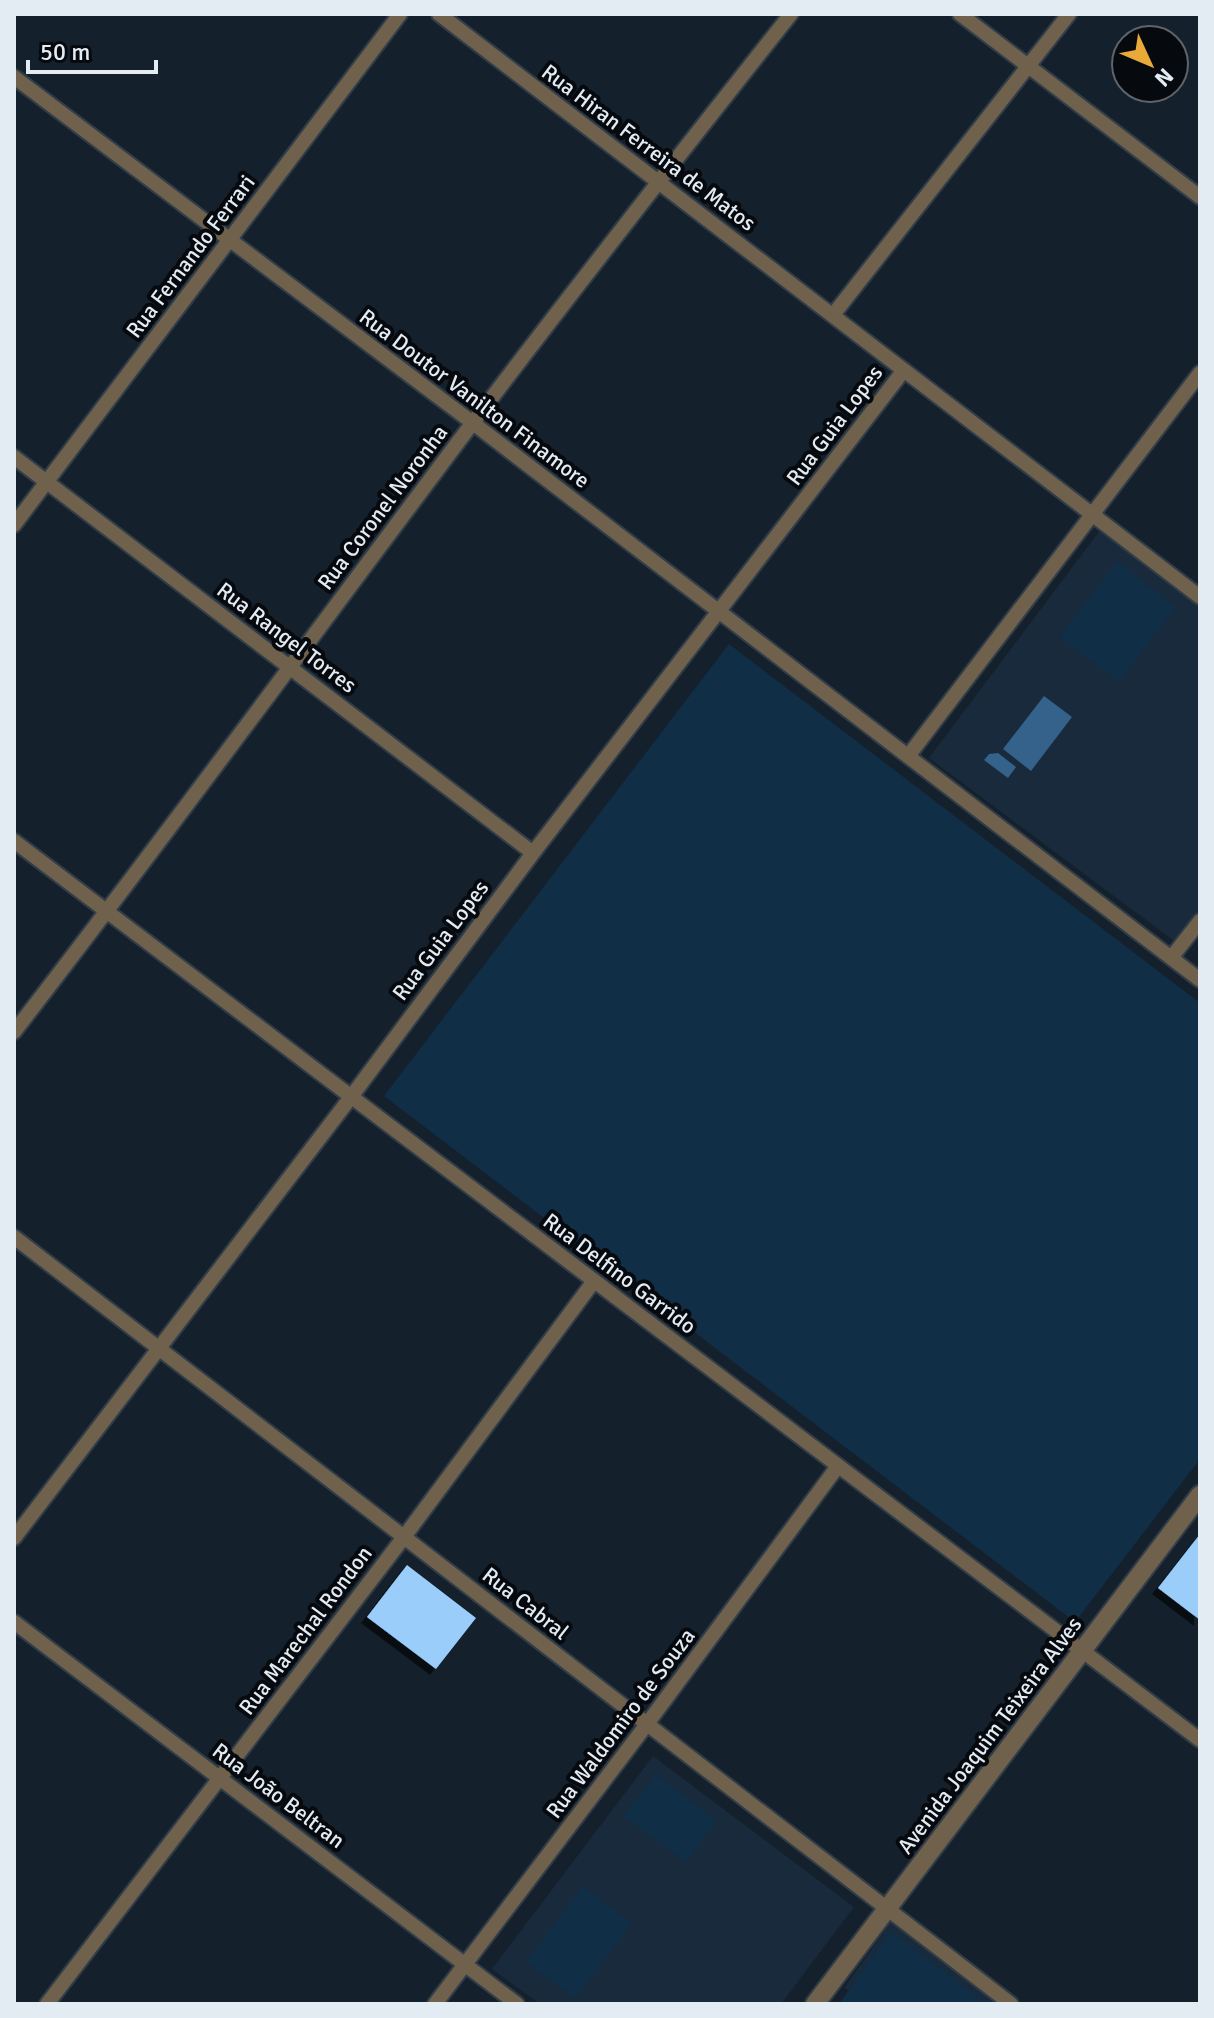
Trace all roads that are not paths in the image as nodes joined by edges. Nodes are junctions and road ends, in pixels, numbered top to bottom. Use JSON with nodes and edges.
{"nodes":[{"id":1,"x":400,"y":14,"type":"edge"},
{"id":2,"x":439,"y":14,"type":"edge"},
{"id":3,"x":791,"y":14,"type":"edge"},
{"id":4,"x":960,"y":14,"type":"edge"},
{"id":5,"x":1069,"y":14,"type":"edge"},
{"id":6,"x":1029,"y":66,"type":"junction"},
{"id":7,"x":14,"y":77,"type":"edge"},
{"id":8,"x":658,"y":182,"type":"junction"},
{"id":9,"x":1200,"y":197,"type":"edge"},
{"id":10,"x":230,"y":239,"type":"junction"},
{"id":11,"x":833,"y":315,"type":"junction"},
{"id":12,"x":904,"y":370,"type":"junction"},
{"id":13,"x":1200,"y":373,"type":"edge"},
{"id":14,"x":473,"y":423,"type":"junction"},
{"id":15,"x":14,"y":457,"type":"edge"},
{"id":16,"x":48,"y":482,"type":"junction"},
{"id":17,"x":1093,"y":515,"type":"junction"},
{"id":18,"x":14,"y":525,"type":"edge"},
{"id":19,"x":1200,"y":597,"type":"edge"},
{"id":20,"x":719,"y":612,"type":"junction"},
{"id":21,"x":290,"y":667,"type":"junction"},
{"id":22,"x":909,"y":755,"type":"junction"},
{"id":23,"x":14,"y":841,"type":"edge"},
{"id":24,"x":533,"y":853,"type":"junction"},
{"id":25,"x":107,"y":912,"type":"junction"},
{"id":26,"x":1200,"y":921,"type":"edge"},
{"id":27,"x":1171,"y":958,"type":"junction"},
{"id":28,"x":1200,"y":980,"type":"edge"},
{"id":29,"x":14,"y":1032,"type":"edge"},
{"id":30,"x":351,"y":1097,"type":"junction"},
{"id":31,"x":14,"y":1237,"type":"edge"},
{"id":32,"x":594,"y":1281,"type":"junction"},
{"id":33,"x":159,"y":1349,"type":"junction"},
{"id":34,"x":838,"y":1466,"type":"junction"},
{"id":35,"x":1200,"y":1495,"type":"edge"},
{"id":36,"x":404,"y":1537,"type":"junction"},
{"id":37,"x":14,"y":1538,"type":"edge"},
{"id":38,"x":14,"y":1622,"type":"edge"},
{"id":39,"x":1082,"y":1651,"type":"junction"},
{"id":40,"x":647,"y":1724,"type":"junction"},
{"id":41,"x":1200,"y":1740,"type":"edge"},
{"id":42,"x":219,"y":1778,"type":"junction"},
{"id":43,"x":887,"y":1909,"type":"junction"},
{"id":44,"x":465,"y":1964,"type":"junction"},
{"id":45,"x":47,"y":2004,"type":"edge"},
{"id":46,"x":435,"y":2004,"type":"edge"},
{"id":47,"x":517,"y":2004,"type":"edge"},
{"id":48,"x":815,"y":2004,"type":"edge"},
{"id":49,"x":1011,"y":2004,"type":"edge"}],
"edges":[{"from":1,"to":10,"type":"street","name":"Rua Fernando Ferrari"},
{"from":2,"to":8,"type":"street","name":"Rua Hiran Ferreira de Matos"},
{"from":3,"to":8,"type":"street","name":"Rua Coronel Noronha"},
{"from":4,"to":6,"type":"street"},
{"from":5,"to":6,"type":"street"},
{"from":6,"to":9,"type":"street"},
{"from":6,"to":11,"type":"street"},
{"from":7,"to":10,"type":"street","name":"Rua Doutor Vanilton Finamore"},
{"from":8,"to":11,"type":"street","name":"Rua Hiran Ferreira de Matos"},
{"from":8,"to":14,"type":"street","name":"Rua Coronel Noronha"},
{"from":10,"to":14,"type":"street","name":"Rua Doutor Vanilton Finamore"},
{"from":10,"to":16,"type":"street","name":"Rua Fernando Ferrari"},
{"from":11,"to":12,"type":"street","name":"Rua Hiran Ferreira de Matos"},
{"from":12,"to":17,"type":"street","name":"Rua Hiran Ferreira de Matos"},
{"from":12,"to":20,"type":"street","name":"Rua Guia Lopes"},
{"from":13,"to":17,"type":"street"},
{"from":14,"to":20,"type":"street","name":"Rua Doutor Vanilton Finamore"},
{"from":14,"to":21,"type":"street","name":"Rua Coronel Noronha"},
{"from":15,"to":16,"type":"street","name":"Rua Rangel Torres"},
{"from":16,"to":18,"type":"street","name":"Rua Fernando Ferrari"},
{"from":16,"to":21,"type":"street","name":"Rua Rangel Torres"},
{"from":17,"to":19,"type":"street","name":"Rua Hiran Ferreira de Matos"},
{"from":17,"to":22,"type":"street"},
{"from":20,"to":22,"type":"street","name":"Rua Doutor Vanilton Finamore"},
{"from":20,"to":24,"type":"street","name":"Rua Guia Lopes"},
{"from":21,"to":24,"type":"street","name":"Rua Rangel Torres"},
{"from":21,"to":25,"type":"street","name":"Rua Coronel Noronha"},
{"from":22,"to":27,"type":"street","name":"Rua Doutor Vanilton Finamore"},
{"from":23,"to":25,"type":"street","name":"Rua Delfino Garrido"},
{"from":24,"to":30,"type":"street","name":"Rua Guia Lopes"},
{"from":25,"to":29,"type":"street","name":"Rua Coronel Noronha"},
{"from":25,"to":30,"type":"street","name":"Rua Delfino Garrido"},
{"from":26,"to":27,"type":"street"},
{"from":27,"to":28,"type":"street","name":"Rua Doutor Vanilton Finamore"},
{"from":30,"to":32,"type":"street","name":"Rua Delfino Garrido"},
{"from":30,"to":33,"type":"street","name":"Rua Guia Lopes"},
{"from":31,"to":33,"type":"street","name":"Rua Cabral"},
{"from":32,"to":34,"type":"street","name":"Rua Delfino Garrido"},
{"from":32,"to":36,"type":"street","name":"Rua Marechal Rondon"},
{"from":33,"to":36,"type":"street","name":"Rua Cabral"},
{"from":33,"to":37,"type":"street","name":"Rua Guia Lopes"},
{"from":34,"to":39,"type":"street","name":"Rua Delfino Garrido"},
{"from":34,"to":40,"type":"street","name":"Rua Waldomiro de Souza"},
{"from":35,"to":39,"type":"street","name":"Avenida Joaquim Teixeira Alves"},
{"from":36,"to":40,"type":"street","name":"Rua Cabral"},
{"from":36,"to":42,"type":"street","name":"Rua Marechal Rondon"},
{"from":38,"to":42,"type":"street","name":"Rua João Beltran"},
{"from":39,"to":41,"type":"street","name":"Rua Delfino Garrido"},
{"from":39,"to":43,"type":"street","name":"Avenida Joaquim Teixeira Alves"},
{"from":40,"to":43,"type":"street","name":"Rua Cabral"},
{"from":40,"to":44,"type":"street","name":"Rua Waldomiro de Souza"},
{"from":42,"to":44,"type":"street","name":"Rua João Beltran"},
{"from":42,"to":45,"type":"street","name":"Rua Marechal Rondon"},
{"from":43,"to":48,"type":"street","name":"Avenida Joaquim Teixeira Alves"},
{"from":43,"to":49,"type":"street","name":"Rua Cabral"},
{"from":44,"to":46,"type":"street","name":"Rua Waldomiro de Souza"},
{"from":44,"to":47,"type":"street","name":"Rua João Beltran"}]}
